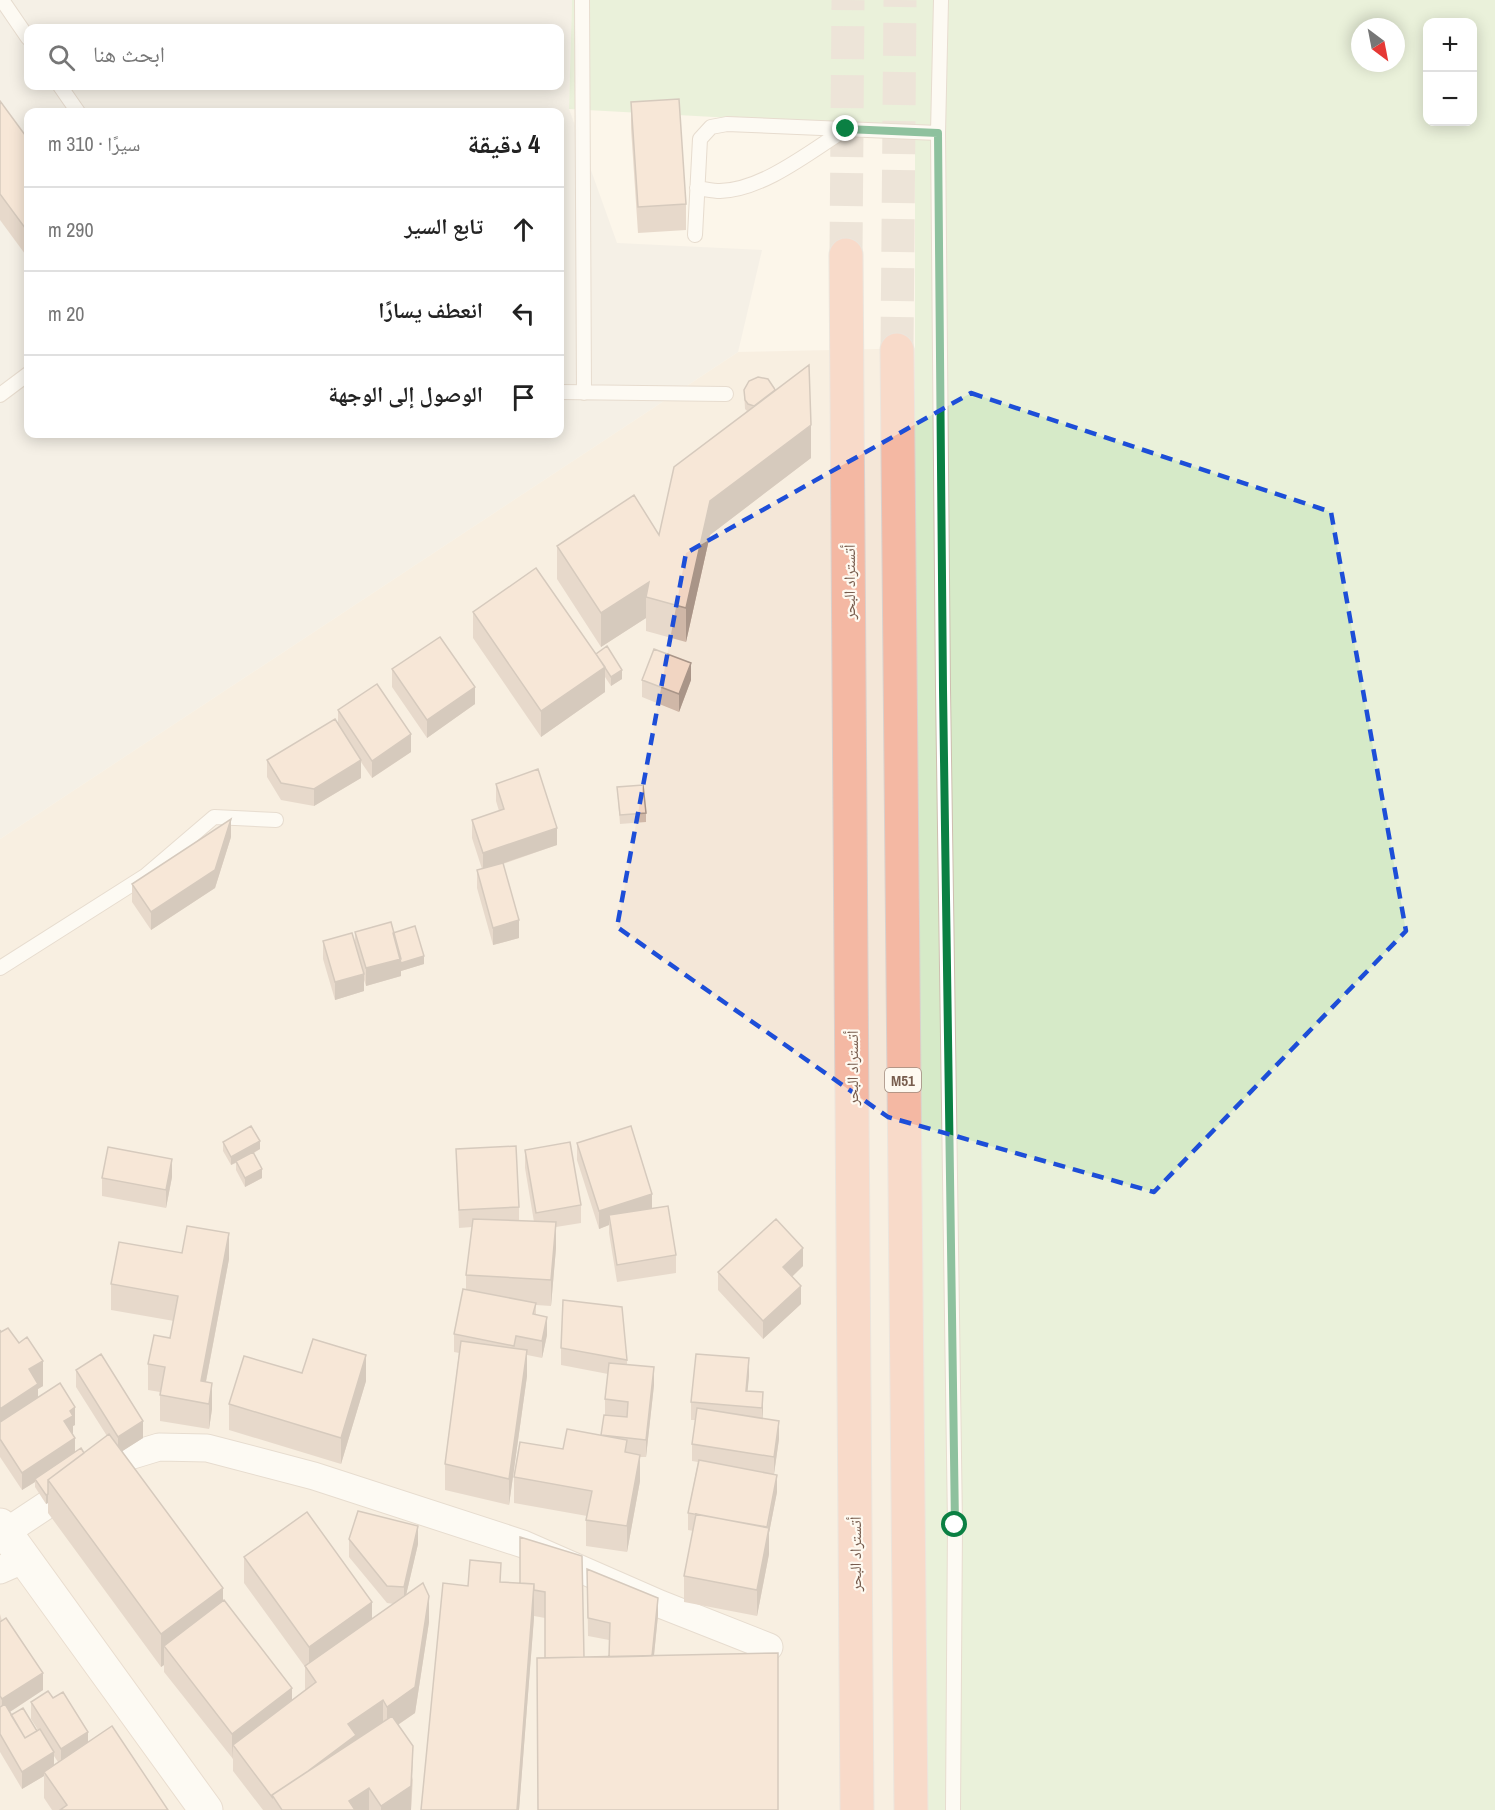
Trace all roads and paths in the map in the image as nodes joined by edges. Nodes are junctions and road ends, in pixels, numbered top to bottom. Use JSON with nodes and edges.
{"nodes":[{"id":1,"x":2,"y":0,"type":"edge"},
{"id":2,"x":582,"y":0,"type":"edge"},
{"id":3,"x":941,"y":0,"type":"edge"},
{"id":4,"x":24,"y":32,"type":"edge"},
{"id":5,"x":63,"y":90,"type":"edge"},
{"id":6,"x":75,"y":108,"type":"edge"},
{"id":7,"x":846,"y":129,"type":"junction"},
{"id":8,"x":938,"y":133,"type":"junction"},
{"id":9,"x":697,"y":188,"type":"junction"},
{"id":10,"x":695,"y":235,"type":"dead end"},
{"id":11,"x":846,"y":255,"type":"tunnel mouth"},
{"id":12,"x":897,"y":350,"type":"tunnel mouth"},
{"id":13,"x":24,"y":377,"type":"edge"},
{"id":14,"x":564,"y":392,"type":"edge"},
{"id":15,"x":584,"y":393,"type":"junction"},
{"id":16,"x":726,"y":394,"type":"dead end"},
{"id":17,"x":0,"y":395,"type":"edge"},
{"id":18,"x":276,"y":820,"type":"dead end"},
{"id":19,"x":0,"y":968,"type":"edge"},
{"id":20,"x":3,"y":1529,"type":"edge"},
{"id":21,"x":12,"y":1565,"type":"edge"},
{"id":22,"x":769,"y":1647,"type":"dead end"},
{"id":23,"x":206,"y":1810,"type":"edge"},
{"id":24,"x":857,"y":1810,"type":"edge"},
{"id":25,"x":911,"y":1810,"type":"edge"},
{"id":26,"x":953,"y":1810,"type":"edge"}],
"edges":[{"from":1,"to":4,"type":"lane"},
{"from":2,"to":15,"type":"lane"},
{"from":3,"to":8,"type":"lane"},
{"from":5,"to":6,"type":"lane"},
{"from":7,"to":8,"type":"lane"},
{"from":7,"to":9,"type":"lane"},
{"from":7,"to":9,"type":"lane"},
{"from":8,"to":26,"type":"lane"},
{"from":9,"to":10,"type":"lane"},
{"from":11,"to":24,"type":"highway","name":"أتستراد البحر"},
{"from":12,"to":25,"type":"highway","number":"M51"},
{"from":13,"to":17,"type":"lane"},
{"from":14,"to":15,"type":"lane"},
{"from":15,"to":16,"type":"lane"},
{"from":18,"to":19,"type":"lane"},
{"from":20,"to":21,"type":"street"},
{"from":20,"to":22,"type":"street"},
{"from":21,"to":23,"type":"street"}]}
